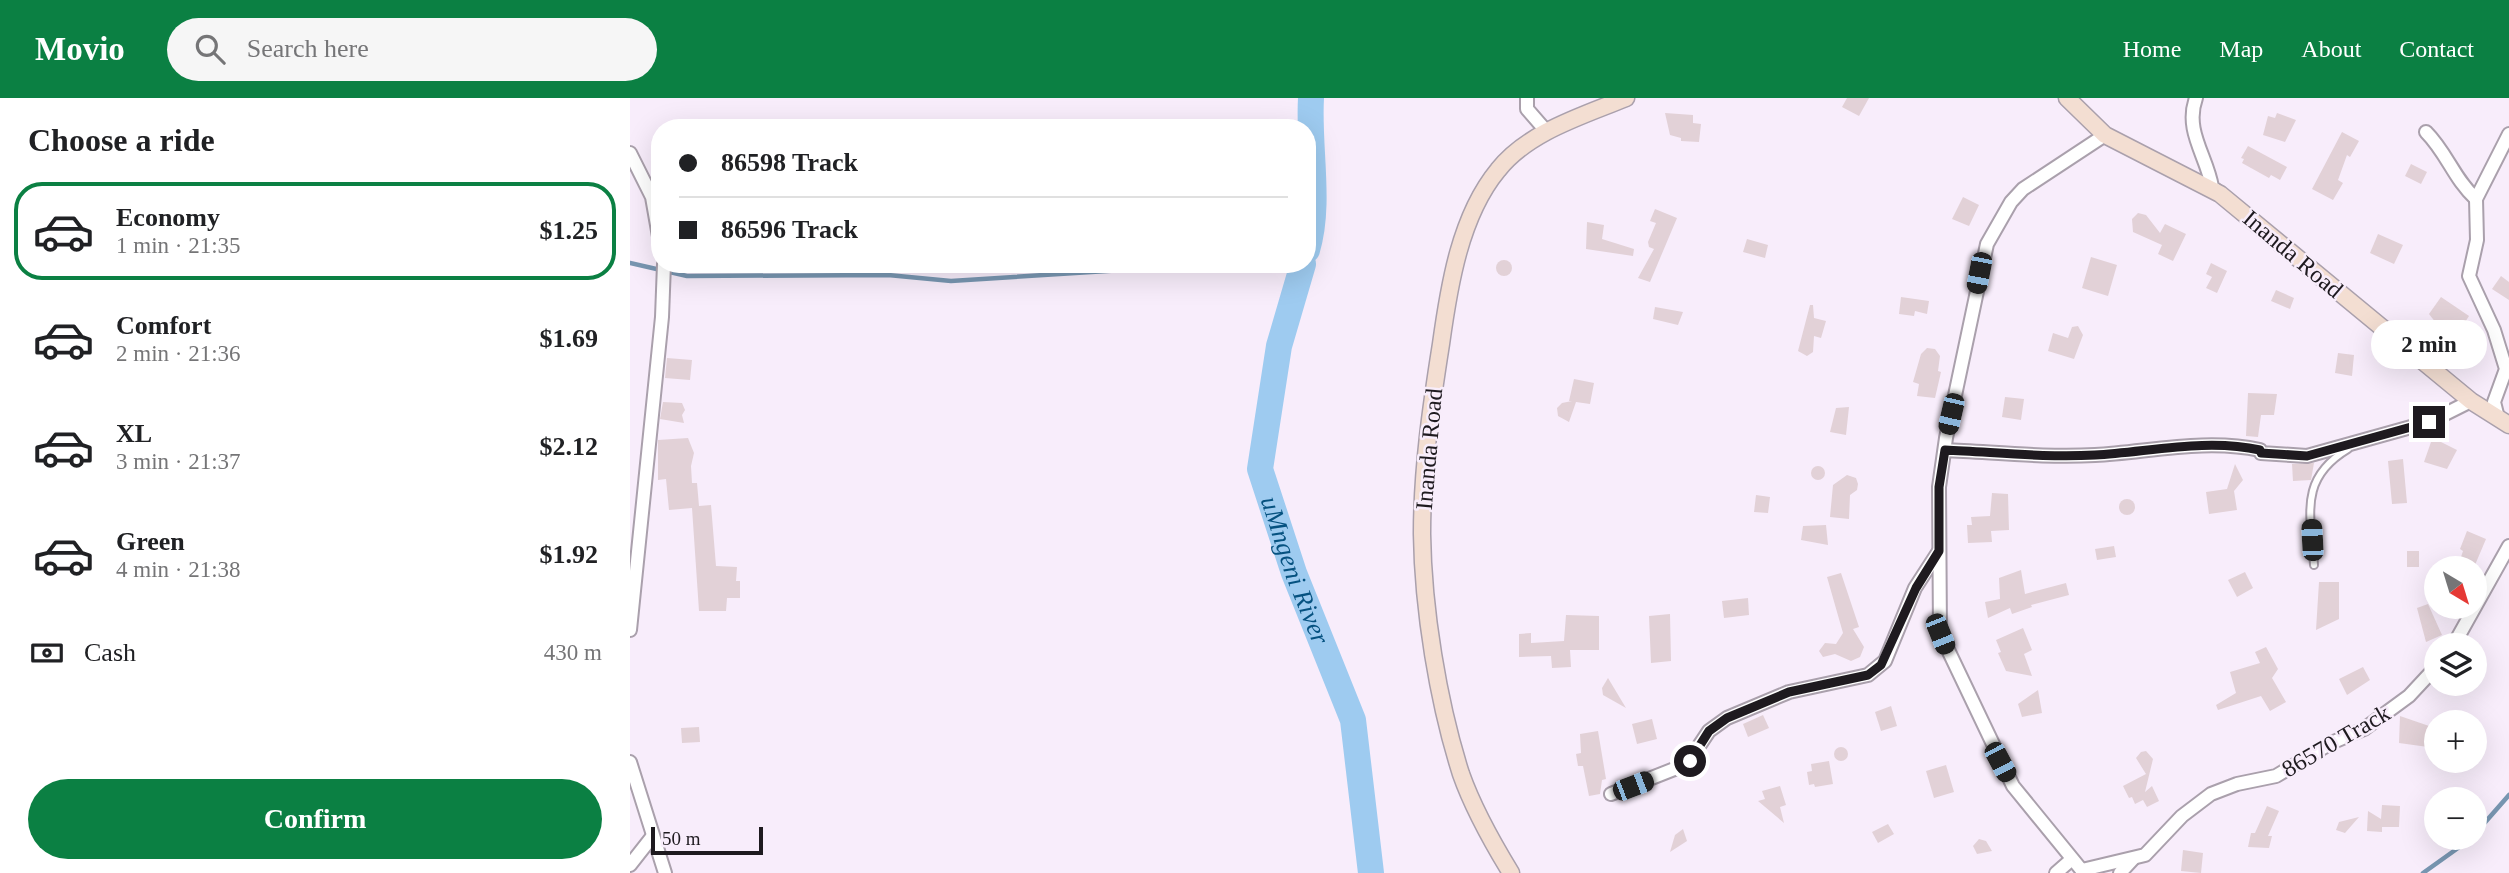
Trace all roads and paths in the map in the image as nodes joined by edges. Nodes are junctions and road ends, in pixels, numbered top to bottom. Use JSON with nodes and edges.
{"nodes":[{"id":1,"x":1527,"y":98,"type":"edge"},
{"id":2,"x":1626,"y":98,"type":"edge"},
{"id":3,"x":2067,"y":98,"type":"edge"},
{"id":4,"x":2196,"y":98,"type":"edge"},
{"id":5,"x":1547,"y":132,"type":"junction"},
{"id":6,"x":2426,"y":132,"type":"dead end"},
{"id":7,"x":2509,"y":134,"type":"edge"},
{"id":8,"x":2105,"y":135,"type":"junction"},
{"id":9,"x":630,"y":153,"type":"edge"},
{"id":10,"x":2220,"y":194,"type":"junction"},
{"id":11,"x":651,"y":195,"type":"edge"},
{"id":12,"x":2476,"y":199,"type":"junction"},
{"id":13,"x":664,"y":273,"type":"edge"},
{"id":14,"x":2507,"y":368,"type":"edge"},
{"id":15,"x":2471,"y":401,"type":"junction"},
{"id":16,"x":2504,"y":422,"type":"edge"},
{"id":17,"x":2362,"y":441,"type":"junction"},
{"id":18,"x":1945,"y":450,"type":"junction"},
{"id":19,"x":2509,"y":546,"type":"edge"},
{"id":20,"x":1939,"y":551,"type":"junction"},
{"id":21,"x":2314,"y":565,"type":"dead end"},
{"id":22,"x":630,"y":630,"type":"edge"},
{"id":23,"x":2460,"y":633,"type":"edge"},
{"id":24,"x":2424,"y":680,"type":"edge"},
{"id":25,"x":630,"y":762,"type":"edge"},
{"id":26,"x":1611,"y":794,"type":"dead end"},
{"id":27,"x":652,"y":837,"type":"junction"},
{"id":28,"x":2072,"y":859,"type":"junction"},
{"id":29,"x":2133,"y":859,"type":"junction"},
{"id":30,"x":630,"y":865,"type":"edge"},
{"id":31,"x":2083,"y":872,"type":"edge"},
{"id":32,"x":665,"y":873,"type":"edge"},
{"id":33,"x":1511,"y":873,"type":"edge"},
{"id":34,"x":2056,"y":873,"type":"edge"},
{"id":35,"x":2120,"y":873,"type":"edge"}],
"edges":[{"from":1,"to":5,"type":"street"},
{"from":2,"to":5,"type":"street","name":"Inanda Road"},
{"from":3,"to":8,"type":"street","name":"Inanda Road"},
{"from":4,"to":10,"type":"street"},
{"from":5,"to":33,"type":"street","name":"Inanda Road"},
{"from":6,"to":12,"type":"street"},
{"from":7,"to":12,"type":"street"},
{"from":8,"to":10,"type":"street","name":"Inanda Road"},
{"from":8,"to":18,"type":"street"},
{"from":9,"to":11,"type":"street"},
{"from":10,"to":15,"type":"street","name":"Inanda Road"},
{"from":12,"to":14,"type":"street"},
{"from":13,"to":22,"type":"street"},
{"from":14,"to":16,"type":"street"},
{"from":15,"to":16,"type":"street","name":"Inanda Road"},
{"from":15,"to":17,"type":"street"},
{"from":17,"to":18,"type":"street"},
{"from":17,"to":21,"type":"lane"},
{"from":18,"to":20,"type":"street"},
{"from":19,"to":23,"type":"street"},
{"from":20,"to":26,"type":"street"},
{"from":20,"to":28,"type":"street"},
{"from":24,"to":29,"type":"street","name":"86570 Track"},
{"from":25,"to":27,"type":"street"},
{"from":27,"to":30,"type":"street"},
{"from":27,"to":32,"type":"street"},
{"from":28,"to":31,"type":"street"},
{"from":28,"to":34,"type":"street"},
{"from":29,"to":31,"type":"street","name":"86570 Track"},
{"from":29,"to":35,"type":"street"}]}
